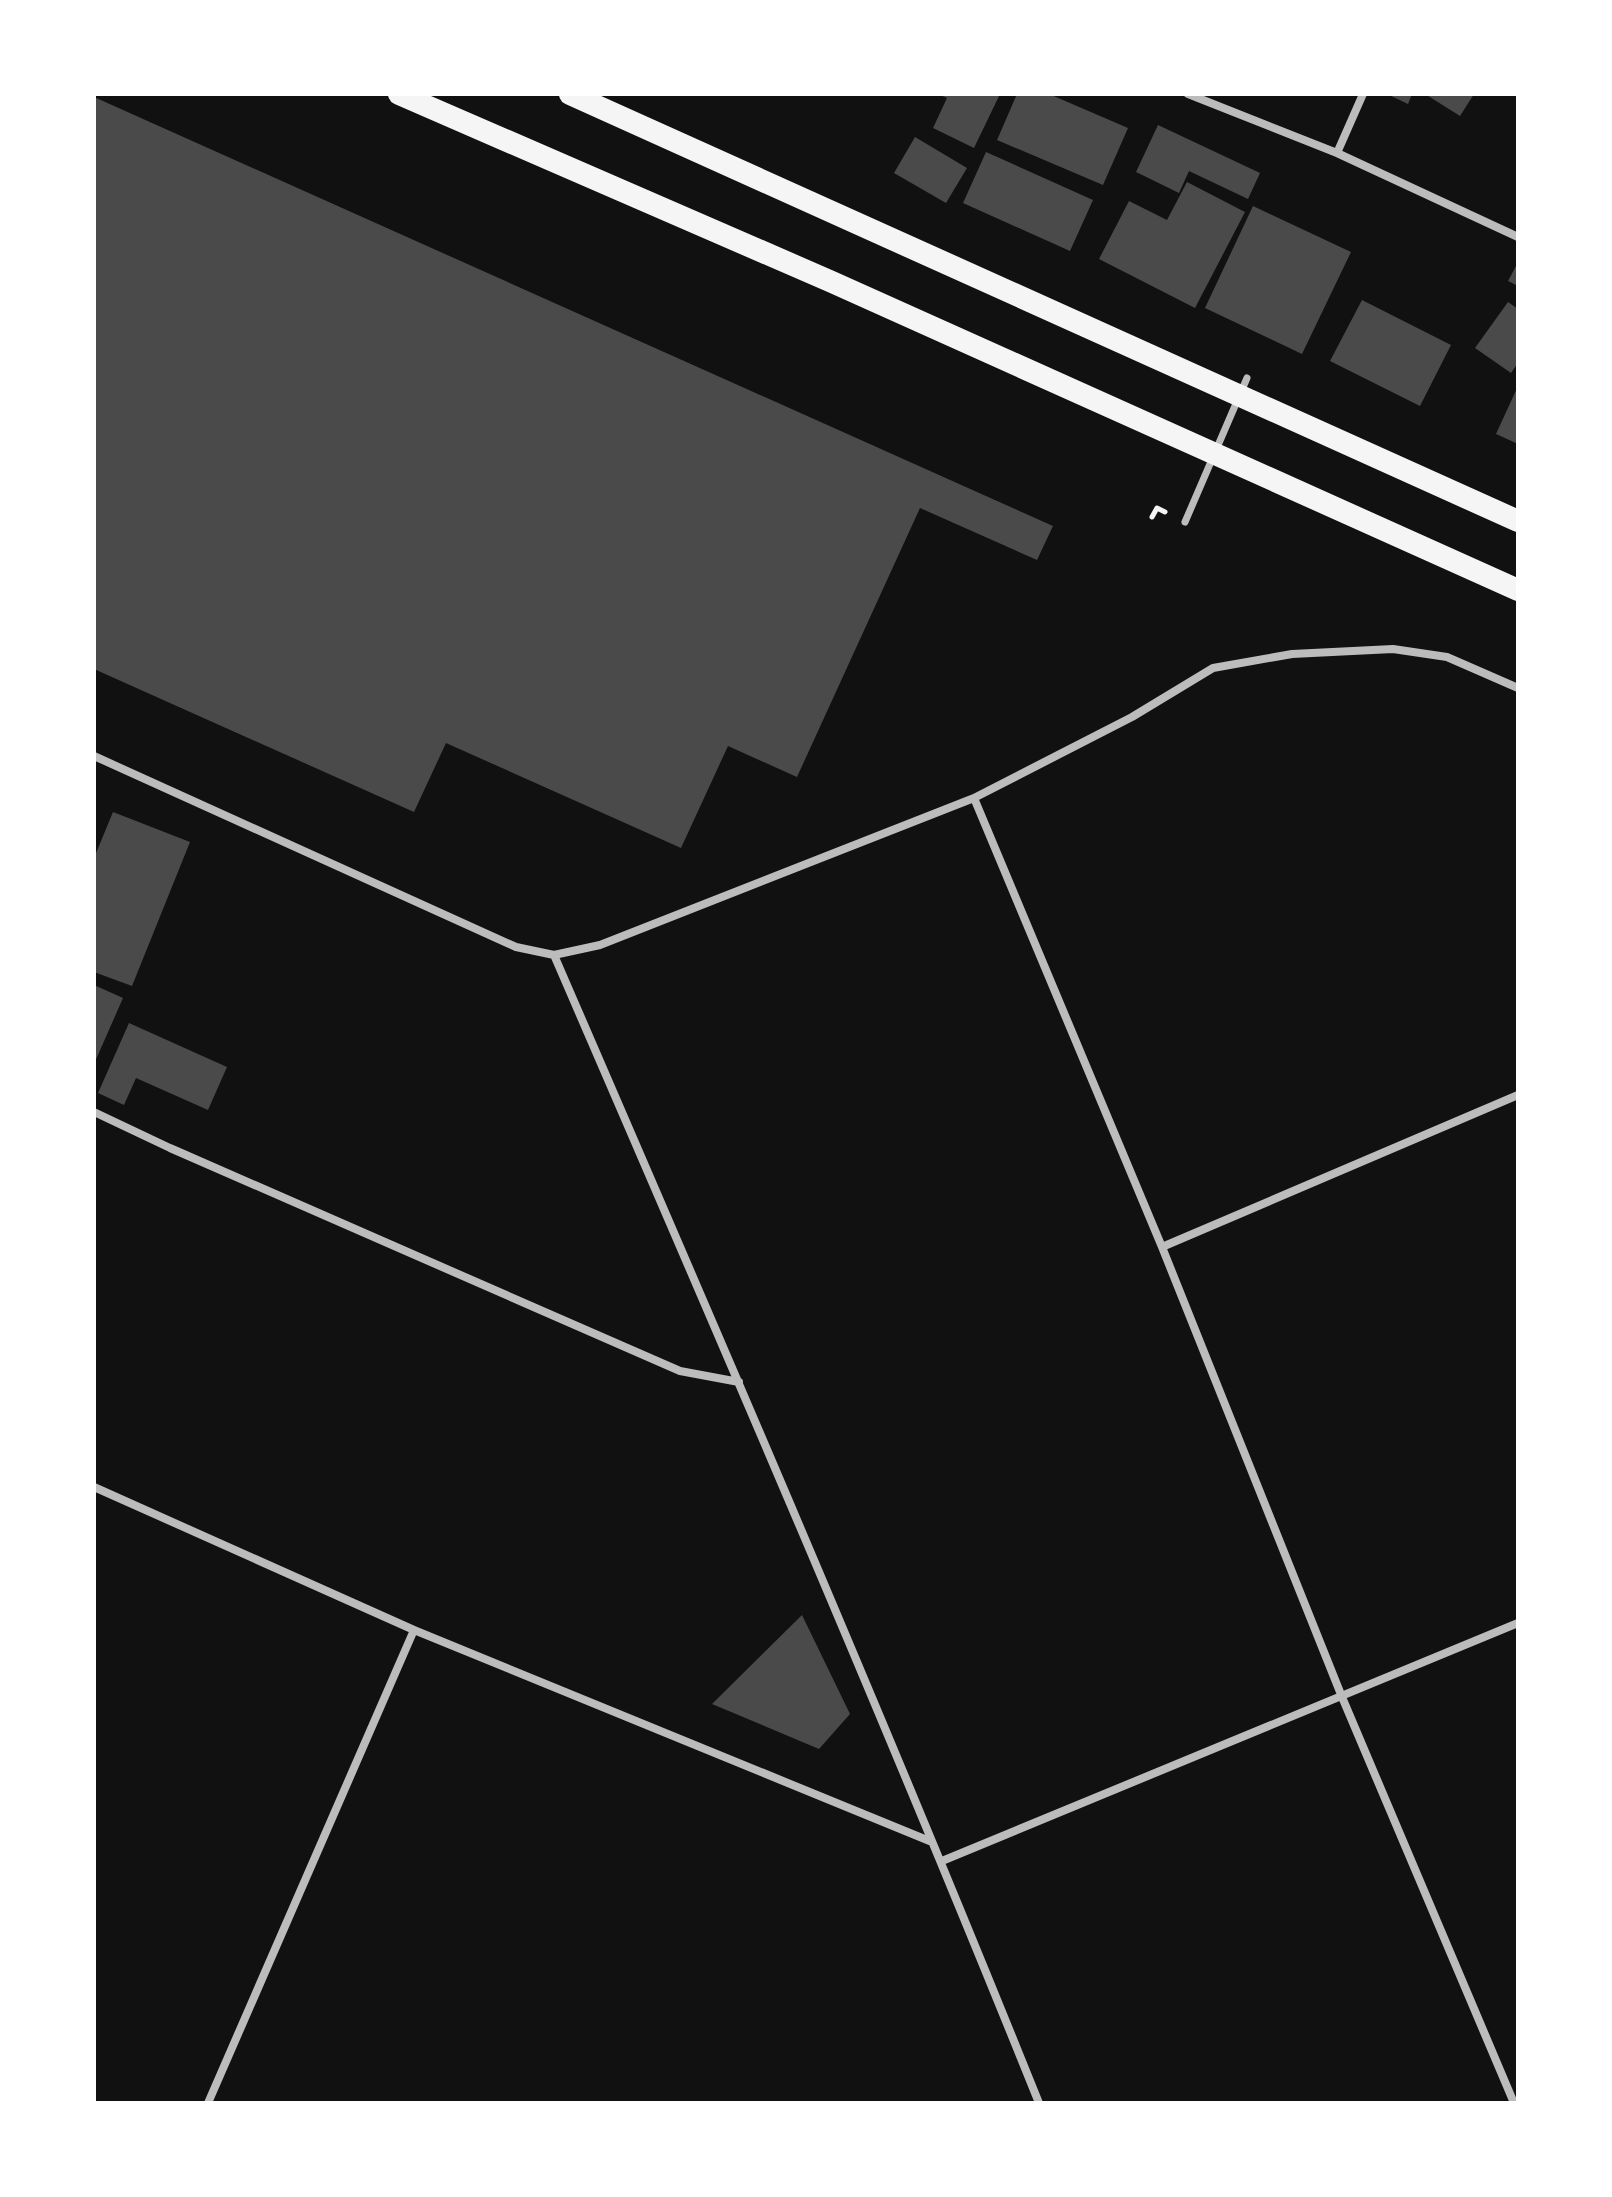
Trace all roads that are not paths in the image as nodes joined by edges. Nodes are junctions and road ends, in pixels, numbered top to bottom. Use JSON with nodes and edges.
{"nodes":[{"id":1,"x":399,"y":94,"type":"edge"},
{"id":2,"x":570,"y":94,"type":"edge"},
{"id":3,"x":1188,"y":94,"type":"edge"},
{"id":4,"x":1363,"y":94,"type":"edge"},
{"id":5,"x":1337,"y":153,"type":"junction"},
{"id":6,"x":1518,"y":237,"type":"edge"},
{"id":7,"x":1247,"y":378,"type":"dead end"},
{"id":8,"x":1518,"y":521,"type":"edge"},
{"id":9,"x":1185,"y":522,"type":"dead end"},
{"id":10,"x":1518,"y":590,"type":"edge"},
{"id":11,"x":1518,"y":688,"type":"edge"},
{"id":12,"x":94,"y":756,"type":"edge"},
{"id":13,"x":974,"y":798,"type":"junction"},
{"id":14,"x":554,"y":955,"type":"junction"},
{"id":15,"x":1518,"y":1095,"type":"edge"},
{"id":16,"x":94,"y":1112,"type":"edge"},
{"id":17,"x":1162,"y":1247,"type":"junction"},
{"id":18,"x":739,"y":1382,"type":"junction"},
{"id":19,"x":94,"y":1487,"type":"edge"},
{"id":20,"x":1518,"y":1623,"type":"edge"},
{"id":21,"x":414,"y":1630,"type":"junction"},
{"id":22,"x":1342,"y":1697,"type":"junction"},
{"id":23,"x":932,"y":1842,"type":"junction"},
{"id":24,"x":942,"y":1861,"type":"junction"},
{"id":25,"x":208,"y":2103,"type":"edge"},
{"id":26,"x":1039,"y":2103,"type":"edge"},
{"id":27,"x":1514,"y":2103,"type":"edge"}],
"edges":[{"from":1,"to":10,"type":"highway"},
{"from":2,"to":8,"type":"highway"},
{"from":3,"to":5,"type":"street"},
{"from":4,"to":5,"type":"street"},
{"from":5,"to":6,"type":"street"},
{"from":7,"to":9,"type":"street"},
{"from":11,"to":13,"type":"street"},
{"from":12,"to":14,"type":"street"},
{"from":13,"to":14,"type":"street"},
{"from":13,"to":17,"type":"street"},
{"from":14,"to":18,"type":"street"},
{"from":15,"to":17,"type":"street"},
{"from":16,"to":18,"type":"street"},
{"from":17,"to":22,"type":"street"},
{"from":18,"to":23,"type":"street"},
{"from":19,"to":21,"type":"street"},
{"from":20,"to":22,"type":"street"},
{"from":21,"to":23,"type":"street"},
{"from":21,"to":25,"type":"street"},
{"from":22,"to":24,"type":"street"},
{"from":22,"to":27,"type":"street"},
{"from":23,"to":24,"type":"street"},
{"from":24,"to":26,"type":"street"}]}
